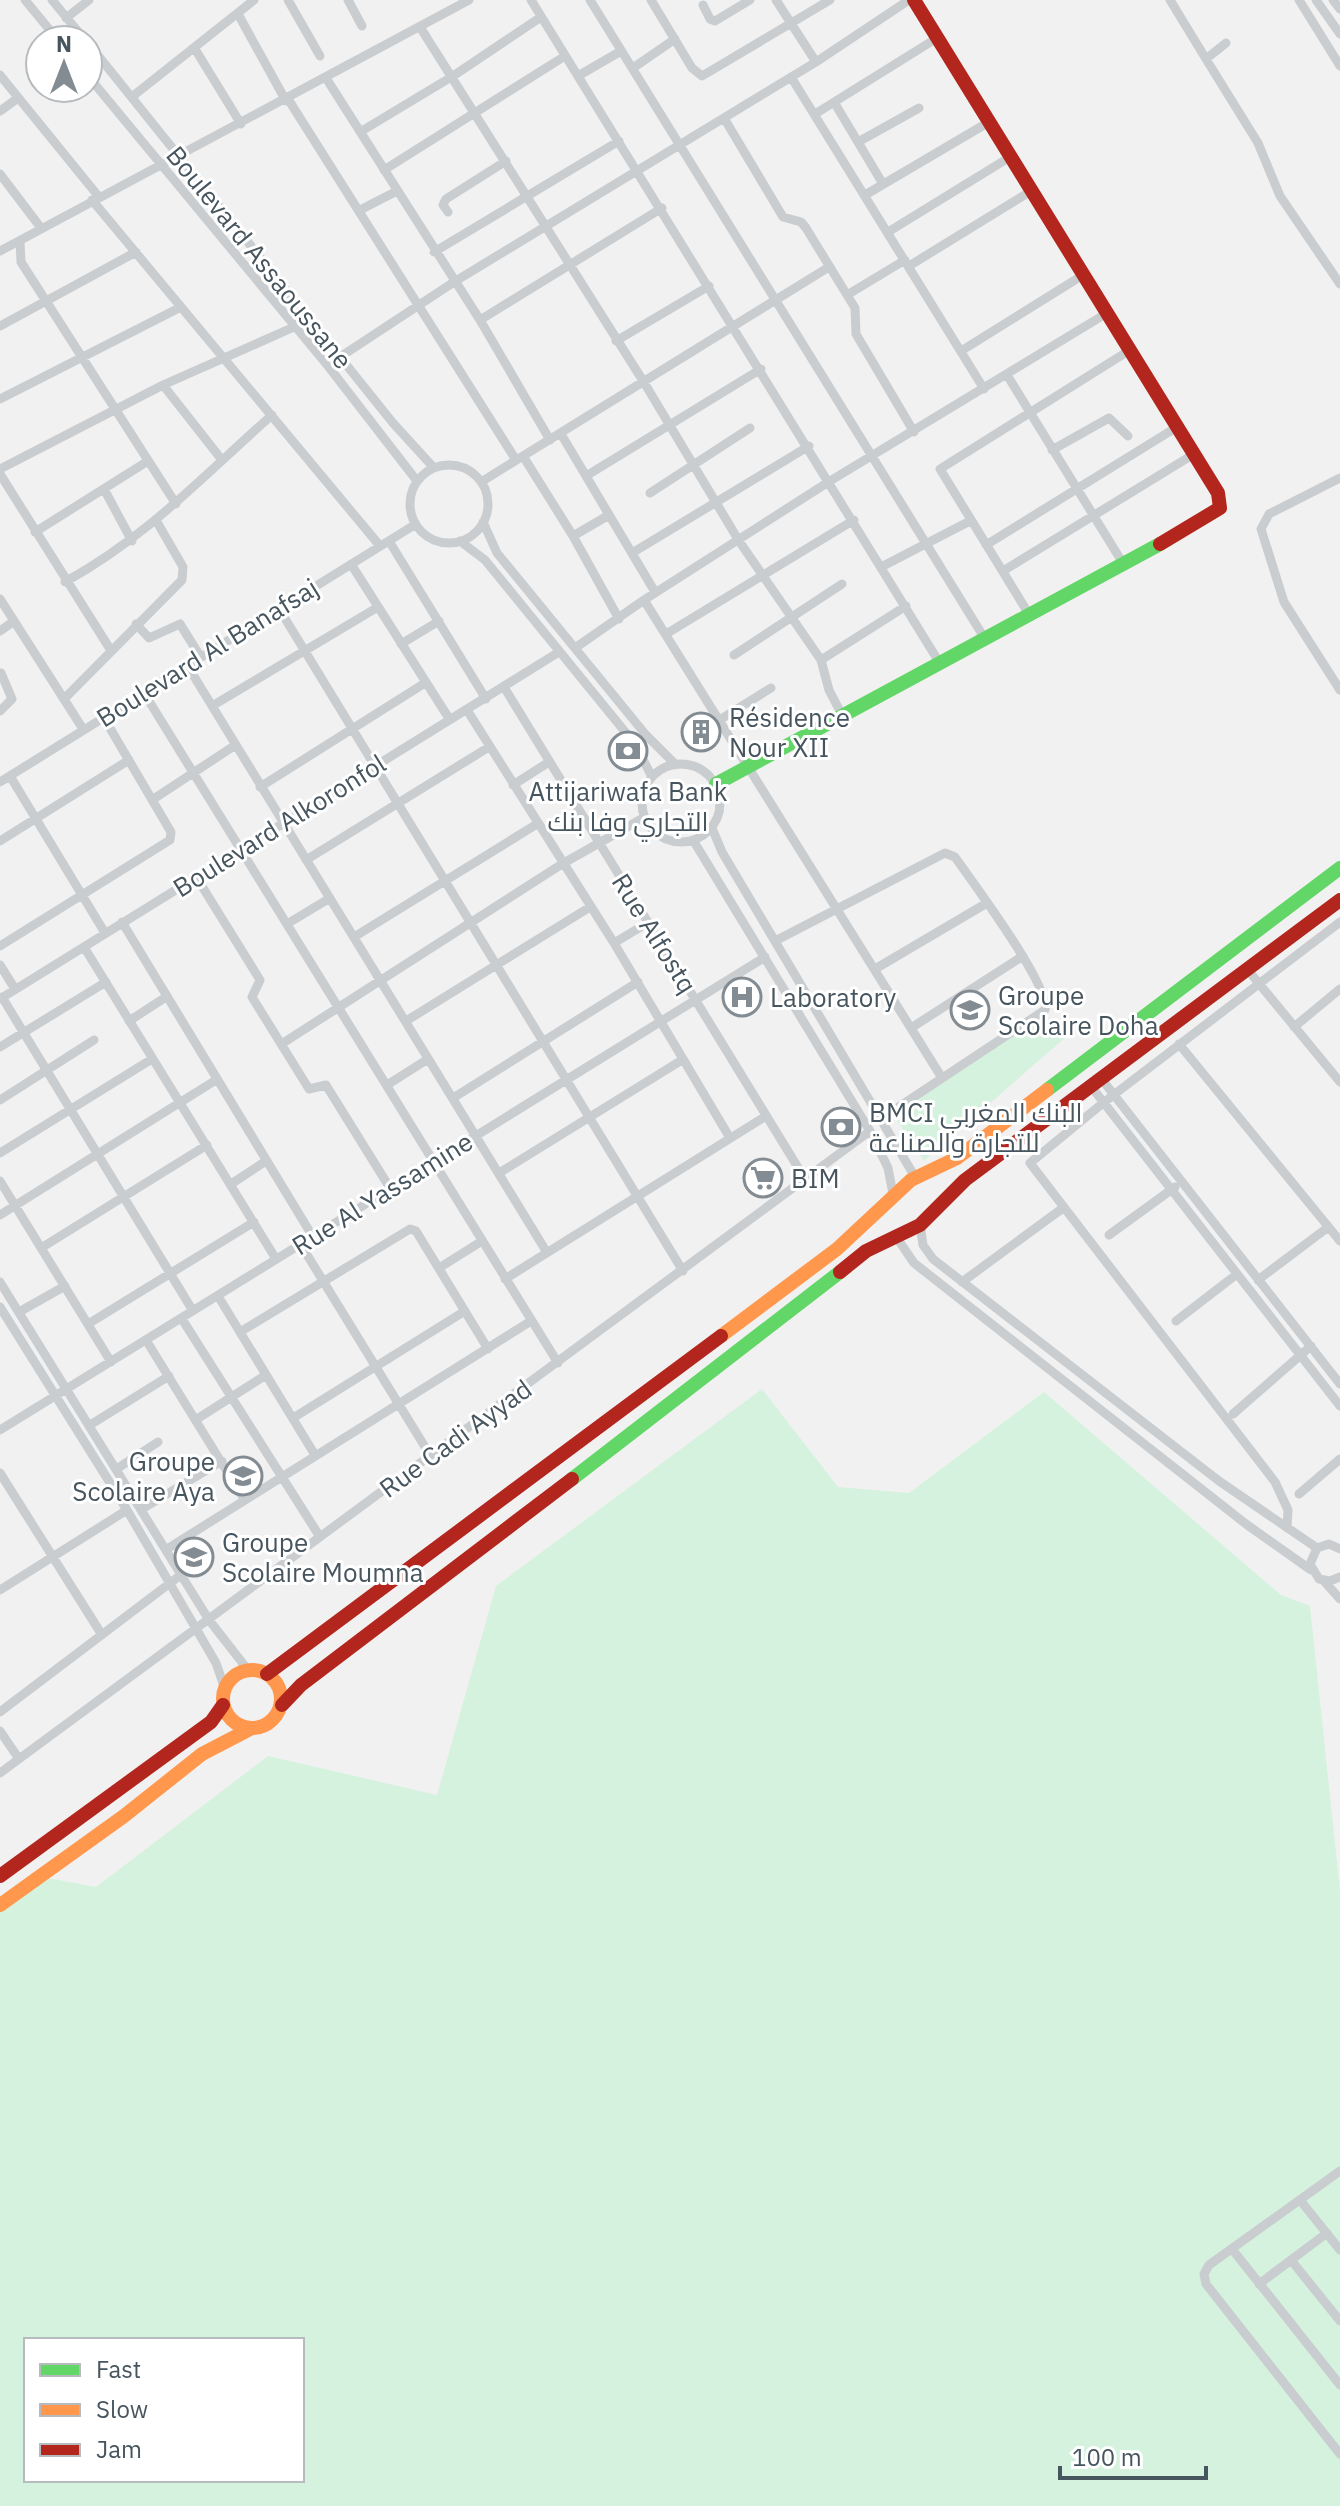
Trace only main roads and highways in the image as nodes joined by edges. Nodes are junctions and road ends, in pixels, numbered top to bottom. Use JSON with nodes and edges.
{"nodes":[{"id":1,"x":911,"y":0,"type":"edge"},
{"id":2,"x":716,"y":784,"type":"road end"},
{"id":3,"x":1340,"y":868,"type":"edge"},
{"id":4,"x":1340,"y":900,"type":"edge"},
{"id":5,"x":920,"y":1177,"type":"junction"},
{"id":6,"x":940,"y":1202,"type":"junction"},
{"id":7,"x":869,"y":1220,"type":"junction"},
{"id":8,"x":881,"y":1242,"type":"junction"},
{"id":9,"x":267,"y":1674,"type":"junction"},
{"id":10,"x":223,"y":1705,"type":"junction"},
{"id":11,"x":282,"y":1705,"type":"junction"},
{"id":12,"x":250,"y":1729,"type":"junction"},
{"id":13,"x":0,"y":1876,"type":"edge"},
{"id":14,"x":0,"y":1905,"type":"edge"}],
"edges":[{"from":1,"to":2,"type":"main road"},
{"from":3,"to":5,"type":"main road"},
{"from":4,"to":6,"type":"main road"},
{"from":5,"to":6,"type":"main road"},
{"from":5,"to":7,"type":"main road"},
{"from":6,"to":8,"type":"main road"},
{"from":7,"to":8,"type":"main road"},
{"from":7,"to":9,"type":"main road"},
{"from":8,"to":11,"type":"main road"},
{"from":9,"to":10,"type":"main road"},
{"from":9,"to":11,"type":"main road"},
{"from":10,"to":12,"type":"main road"},
{"from":10,"to":13,"type":"main road"},
{"from":11,"to":12,"type":"main road"},
{"from":12,"to":14,"type":"main road"}]}
